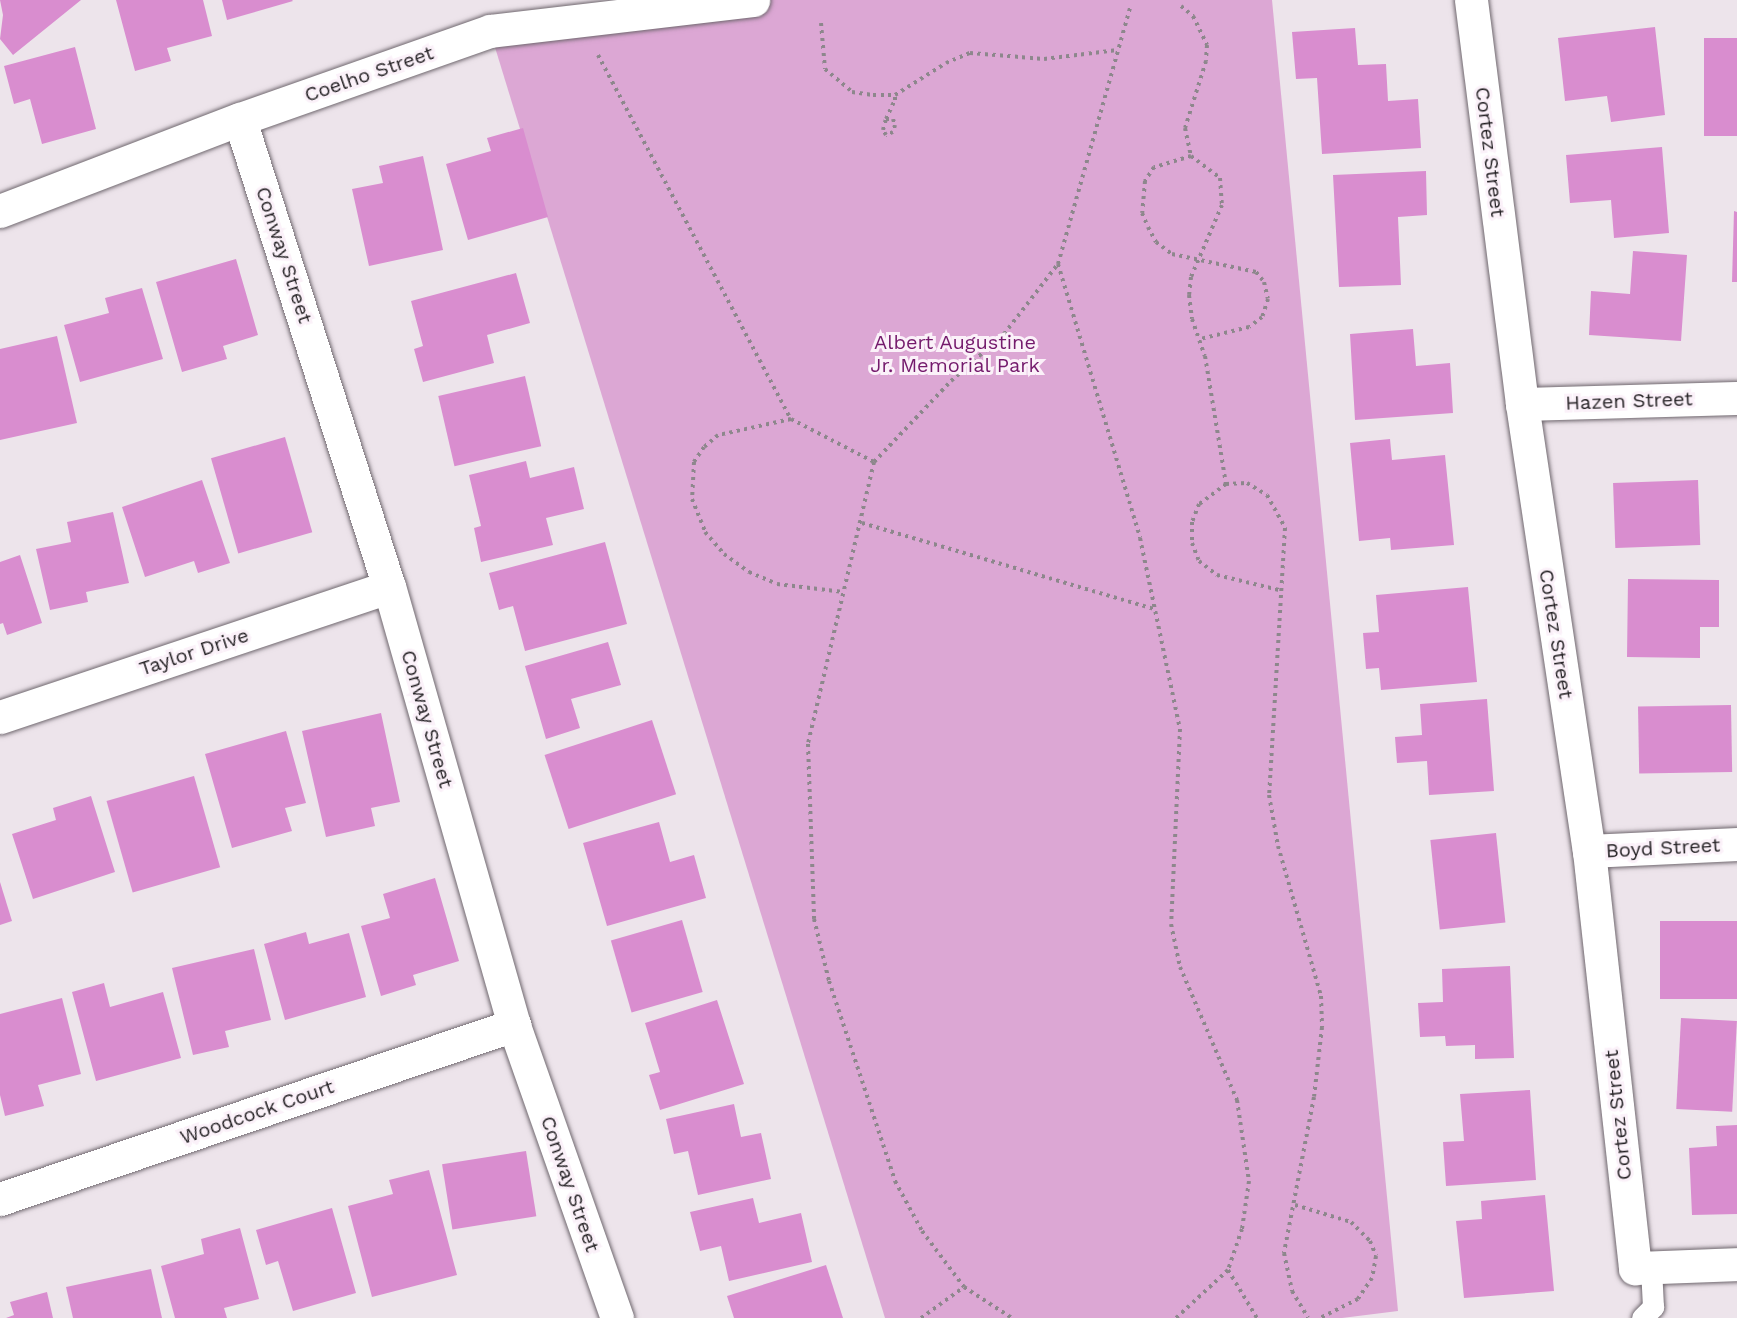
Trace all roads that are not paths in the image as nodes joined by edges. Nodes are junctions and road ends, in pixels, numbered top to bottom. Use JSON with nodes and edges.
{"nodes":[{"id":1,"x":753,"y":0,"type":"edge"},
{"id":2,"x":1471,"y":0,"type":"edge"},
{"id":3,"x":240,"y":119,"type":"junction"},
{"id":4,"x":0,"y":211,"type":"edge"},
{"id":5,"x":1737,"y":398,"type":"edge"},
{"id":6,"x":1522,"y":404,"type":"junction"},
{"id":7,"x":389,"y":587,"type":"junction"},
{"id":8,"x":0,"y":717,"type":"edge"},
{"id":9,"x":1737,"y":844,"type":"edge"},
{"id":10,"x":1589,"y":851,"type":"junction"},
{"id":11,"x":514,"y":1025,"type":"junction"},
{"id":12,"x":0,"y":1199,"type":"edge"},
{"id":13,"x":1737,"y":1264,"type":"edge"},
{"id":14,"x":1643,"y":1267,"type":"junction"},
{"id":15,"x":617,"y":1318,"type":"edge"},
{"id":16,"x":1642,"y":1318,"type":"edge"}],
"edges":[{"from":1,"to":3,"type":"street","name":"Coelho Street"},
{"from":2,"to":6,"type":"street","name":"Cortez Street"},
{"from":3,"to":4,"type":"street","name":"Coelho Street"},
{"from":3,"to":7,"type":"street","name":"Conway Street"},
{"from":5,"to":6,"type":"street","name":"Hazen Street"},
{"from":6,"to":10,"type":"street","name":"Cortez Street"},
{"from":7,"to":8,"type":"street","name":"Taylor Drive"},
{"from":7,"to":11,"type":"street","name":"Conway Street"},
{"from":9,"to":10,"type":"street","name":"Boyd Street"},
{"from":10,"to":14,"type":"street","name":"Cortez Street"},
{"from":11,"to":12,"type":"street","name":"Woodcock Court"},
{"from":11,"to":15,"type":"street","name":"Conway Street"},
{"from":13,"to":14,"type":"street"},
{"from":14,"to":16,"type":"lane"}]}
